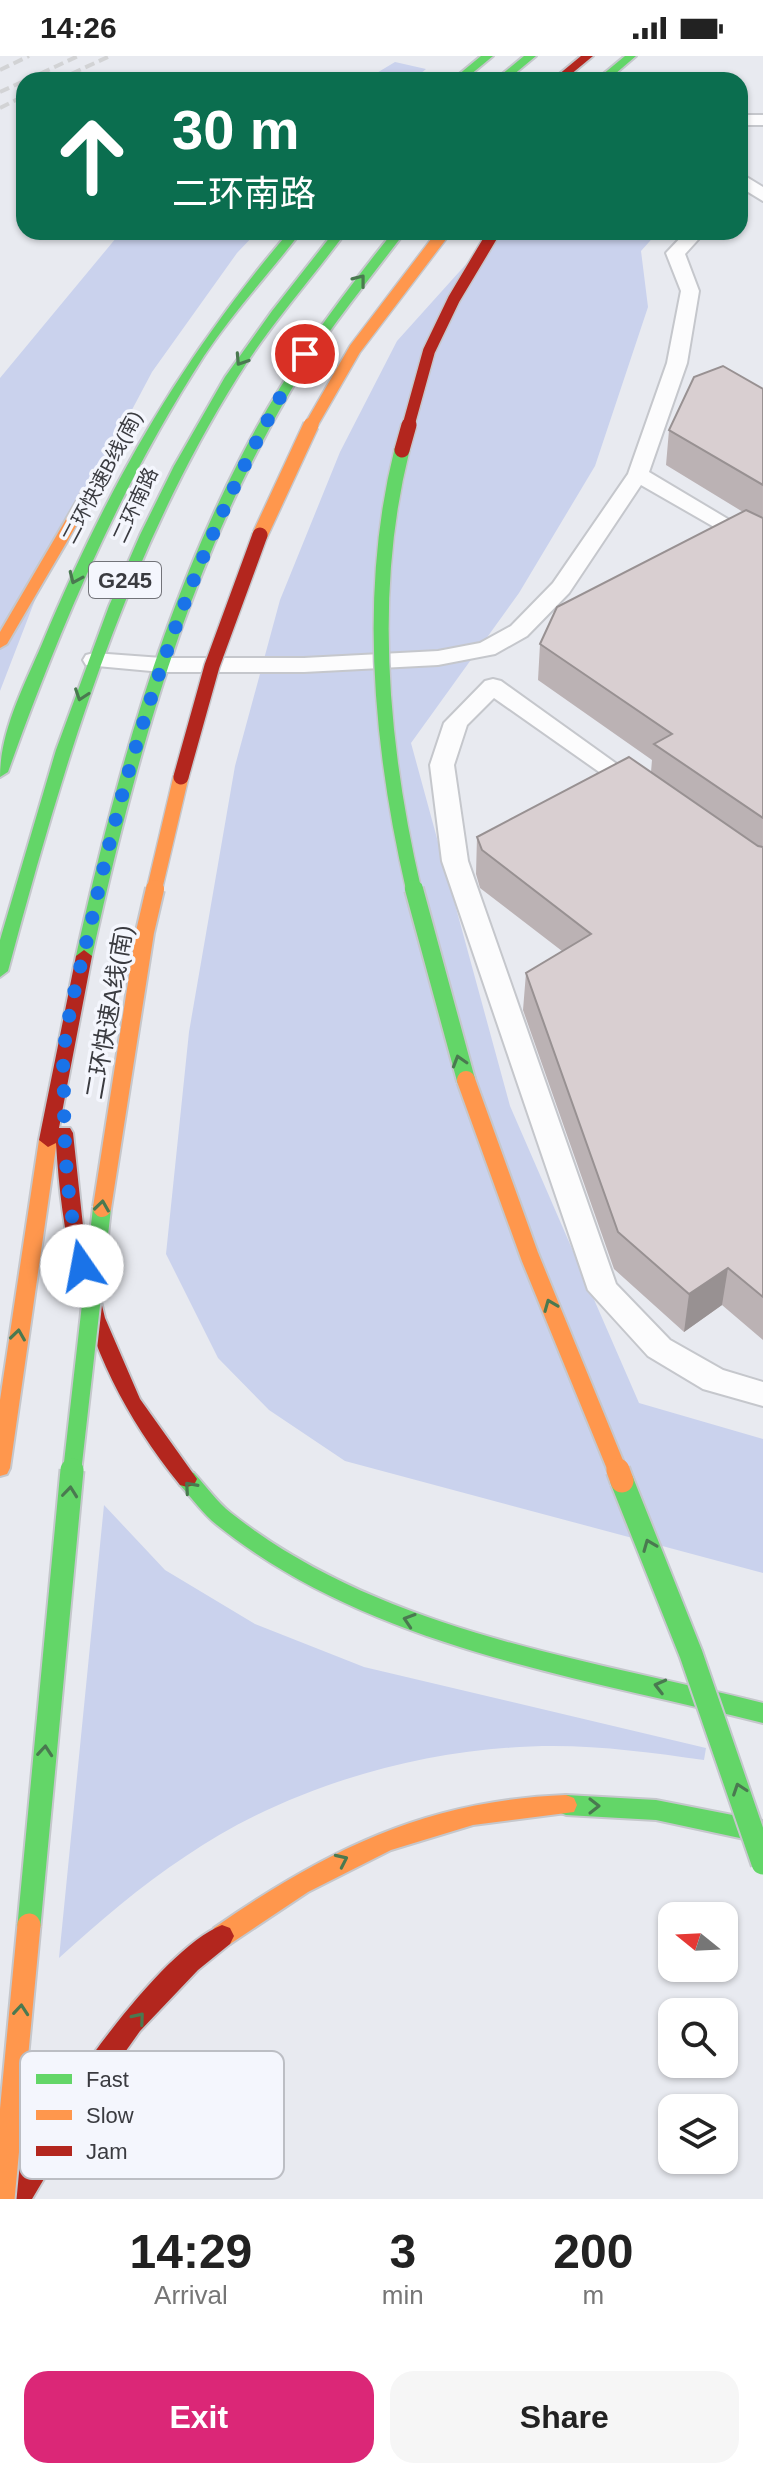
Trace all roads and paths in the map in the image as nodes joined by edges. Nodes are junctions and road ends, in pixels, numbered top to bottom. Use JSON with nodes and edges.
{"nodes":[{"id":1,"x":488,"y":56,"type":"edge"},
{"id":2,"x":531,"y":56,"type":"edge"},
{"id":3,"x":588,"y":56,"type":"edge"},
{"id":4,"x":631,"y":56,"type":"edge"},
{"id":5,"x":648,"y":56,"type":"edge"},
{"id":6,"x":467,"y":72,"type":"edge"},
{"id":7,"x":510,"y":72,"type":"edge"},
{"id":8,"x":567,"y":72,"type":"edge"},
{"id":9,"x":611,"y":72,"type":"edge"},
{"id":10,"x":631,"y":72,"type":"edge"},
{"id":11,"x":288,"y":240,"type":"edge"},
{"id":12,"x":333,"y":240,"type":"edge"},
{"id":13,"x":392,"y":240,"type":"edge"},
{"id":14,"x":438,"y":240,"type":"edge"},
{"id":15,"x":489,"y":240,"type":"edge"},
{"id":16,"x":688,"y":240,"type":"edge"},
{"id":17,"x":208,"y":339,"type":"junction"},
{"id":18,"x":131,"y":430,"type":"dead end"},
{"id":19,"x":638,"y":474,"type":"junction"},
{"id":20,"x":99,"y":477,"type":"dead end"},
{"id":21,"x":763,"y":549,"type":"edge"},
{"id":22,"x":0,"y":644,"type":"edge"},
{"id":23,"x":94,"y":660,"type":"junction"},
{"id":24,"x":162,"y":665,"type":"junction"},
{"id":25,"x":0,"y":772,"type":"edge"},
{"id":26,"x":660,"y":803,"type":"edge"},
{"id":27,"x":0,"y":971,"type":"edge"},
{"id":28,"x":64,"y":1051,"type":"junction"},
{"id":29,"x":763,"y":1394,"type":"edge"},
{"id":30,"x":0,"y":1468,"type":"edge"},
{"id":31,"x":763,"y":1713,"type":"edge"},
{"id":32,"x":763,"y":1832,"type":"edge"},
{"id":33,"x":763,"y":1863,"type":"edge"},
{"id":34,"x":112,"y":2051,"type":"edge"},
{"id":35,"x":29,"y":2179,"type":"edge"},
{"id":36,"x":3,"y":2199,"type":"edge"},
{"id":37,"x":18,"y":2199,"type":"edge"}],
"edges":[{"from":1,"to":6,"type":"main road"},
{"from":2,"to":7,"type":"main road"},
{"from":3,"to":8,"type":"main road"},
{"from":4,"to":9,"type":"main road"},
{"from":5,"to":10,"type":"main road"},
{"from":11,"to":17,"type":"main road","name":"二环快速B线(南)"},
{"from":12,"to":23,"type":"main road","name":"二环南路","number":"G245","one_way":true},
{"from":24,"to":13,"type":"main road","number":"G245","one_way":true},
{"from":36,"to":14,"type":"main road","name":"二环快速A线(南)","one_way":true,"bridge":true},
{"from":33,"to":15,"type":"main road","one_way":true,"bridge":true},
{"from":16,"to":19,"type":"lane"},
{"from":17,"to":18,"type":"main road"},
{"from":17,"to":25,"type":"main road","name":"二环快速B线(南)","one_way":true},
{"from":19,"to":21,"type":"lane"},
{"from":19,"to":24,"type":"lane"},
{"from":20,"to":22,"type":"main road"},
{"from":23,"to":24,"type":"lane"},
{"from":23,"to":27,"type":"main road","name":"二环南路","number":"G245","one_way":true},
{"from":24,"to":28,"type":"main road","number":"G245"},
{"from":26,"to":29,"type":"lane"},
{"from":30,"to":28,"type":"main road","number":"G245","one_way":true},
{"from":31,"to":28,"type":"main road","one_way":true},
{"from":34,"to":32,"type":"main road","one_way":true},
{"from":37,"to":35,"type":"main road","one_way":true}]}
